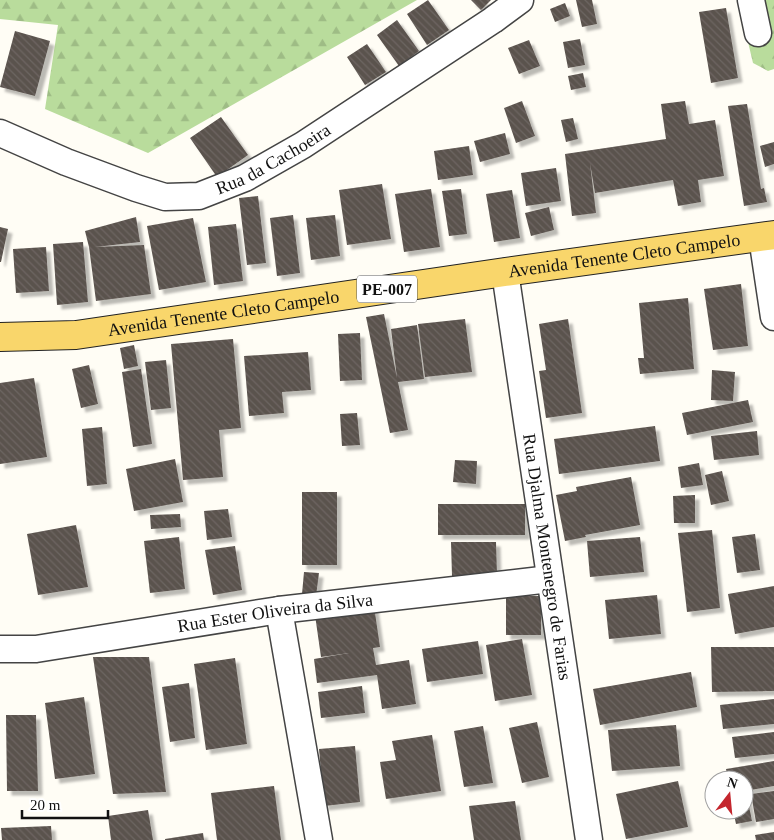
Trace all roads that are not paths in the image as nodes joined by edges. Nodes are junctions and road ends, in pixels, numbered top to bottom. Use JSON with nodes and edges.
{"nodes":[{"id":1,"x":520,"y":0,"type":"edge"},
{"id":2,"x":751,"y":0,"type":"edge"},
{"id":3,"x":758,"y":33,"type":"dead end"},
{"id":4,"x":0,"y":133,"type":"edge"},
{"id":5,"x":768,"y":236,"type":"edge"},
{"id":6,"x":505,"y":272,"type":"junction"},
{"id":7,"x":774,"y":317,"type":"edge"},
{"id":8,"x":0,"y":337,"type":"edge"},
{"id":9,"x":550,"y":580,"type":"junction"},
{"id":10,"x":279,"y":610,"type":"junction"},
{"id":11,"x":0,"y":649,"type":"edge"},
{"id":12,"x":319,"y":840,"type":"edge"},
{"id":13,"x":589,"y":840,"type":"edge"}],
"edges":[{"from":1,"to":4,"type":"street","name":"Rua da Cachoeira"},
{"from":2,"to":3,"type":"street"},
{"from":5,"to":6,"type":"main road","name":"Avenida Tenente Cleto Campelo","number":"PE-007"},
{"from":5,"to":7,"type":"street"},
{"from":6,"to":8,"type":"main road","name":"Avenida Tenente Cleto Campelo","number":"PE-007"},
{"from":6,"to":9,"type":"street","name":"Rua Djalma Montenegro de Farias"},
{"from":9,"to":10,"type":"street","name":"Rua Ester Oliveira da Silva"},
{"from":9,"to":13,"type":"street","name":"Rua Djalma Montenegro de Farias"},
{"from":10,"to":11,"type":"street","name":"Rua Ester Oliveira da Silva"},
{"from":10,"to":12,"type":"street"}]}
